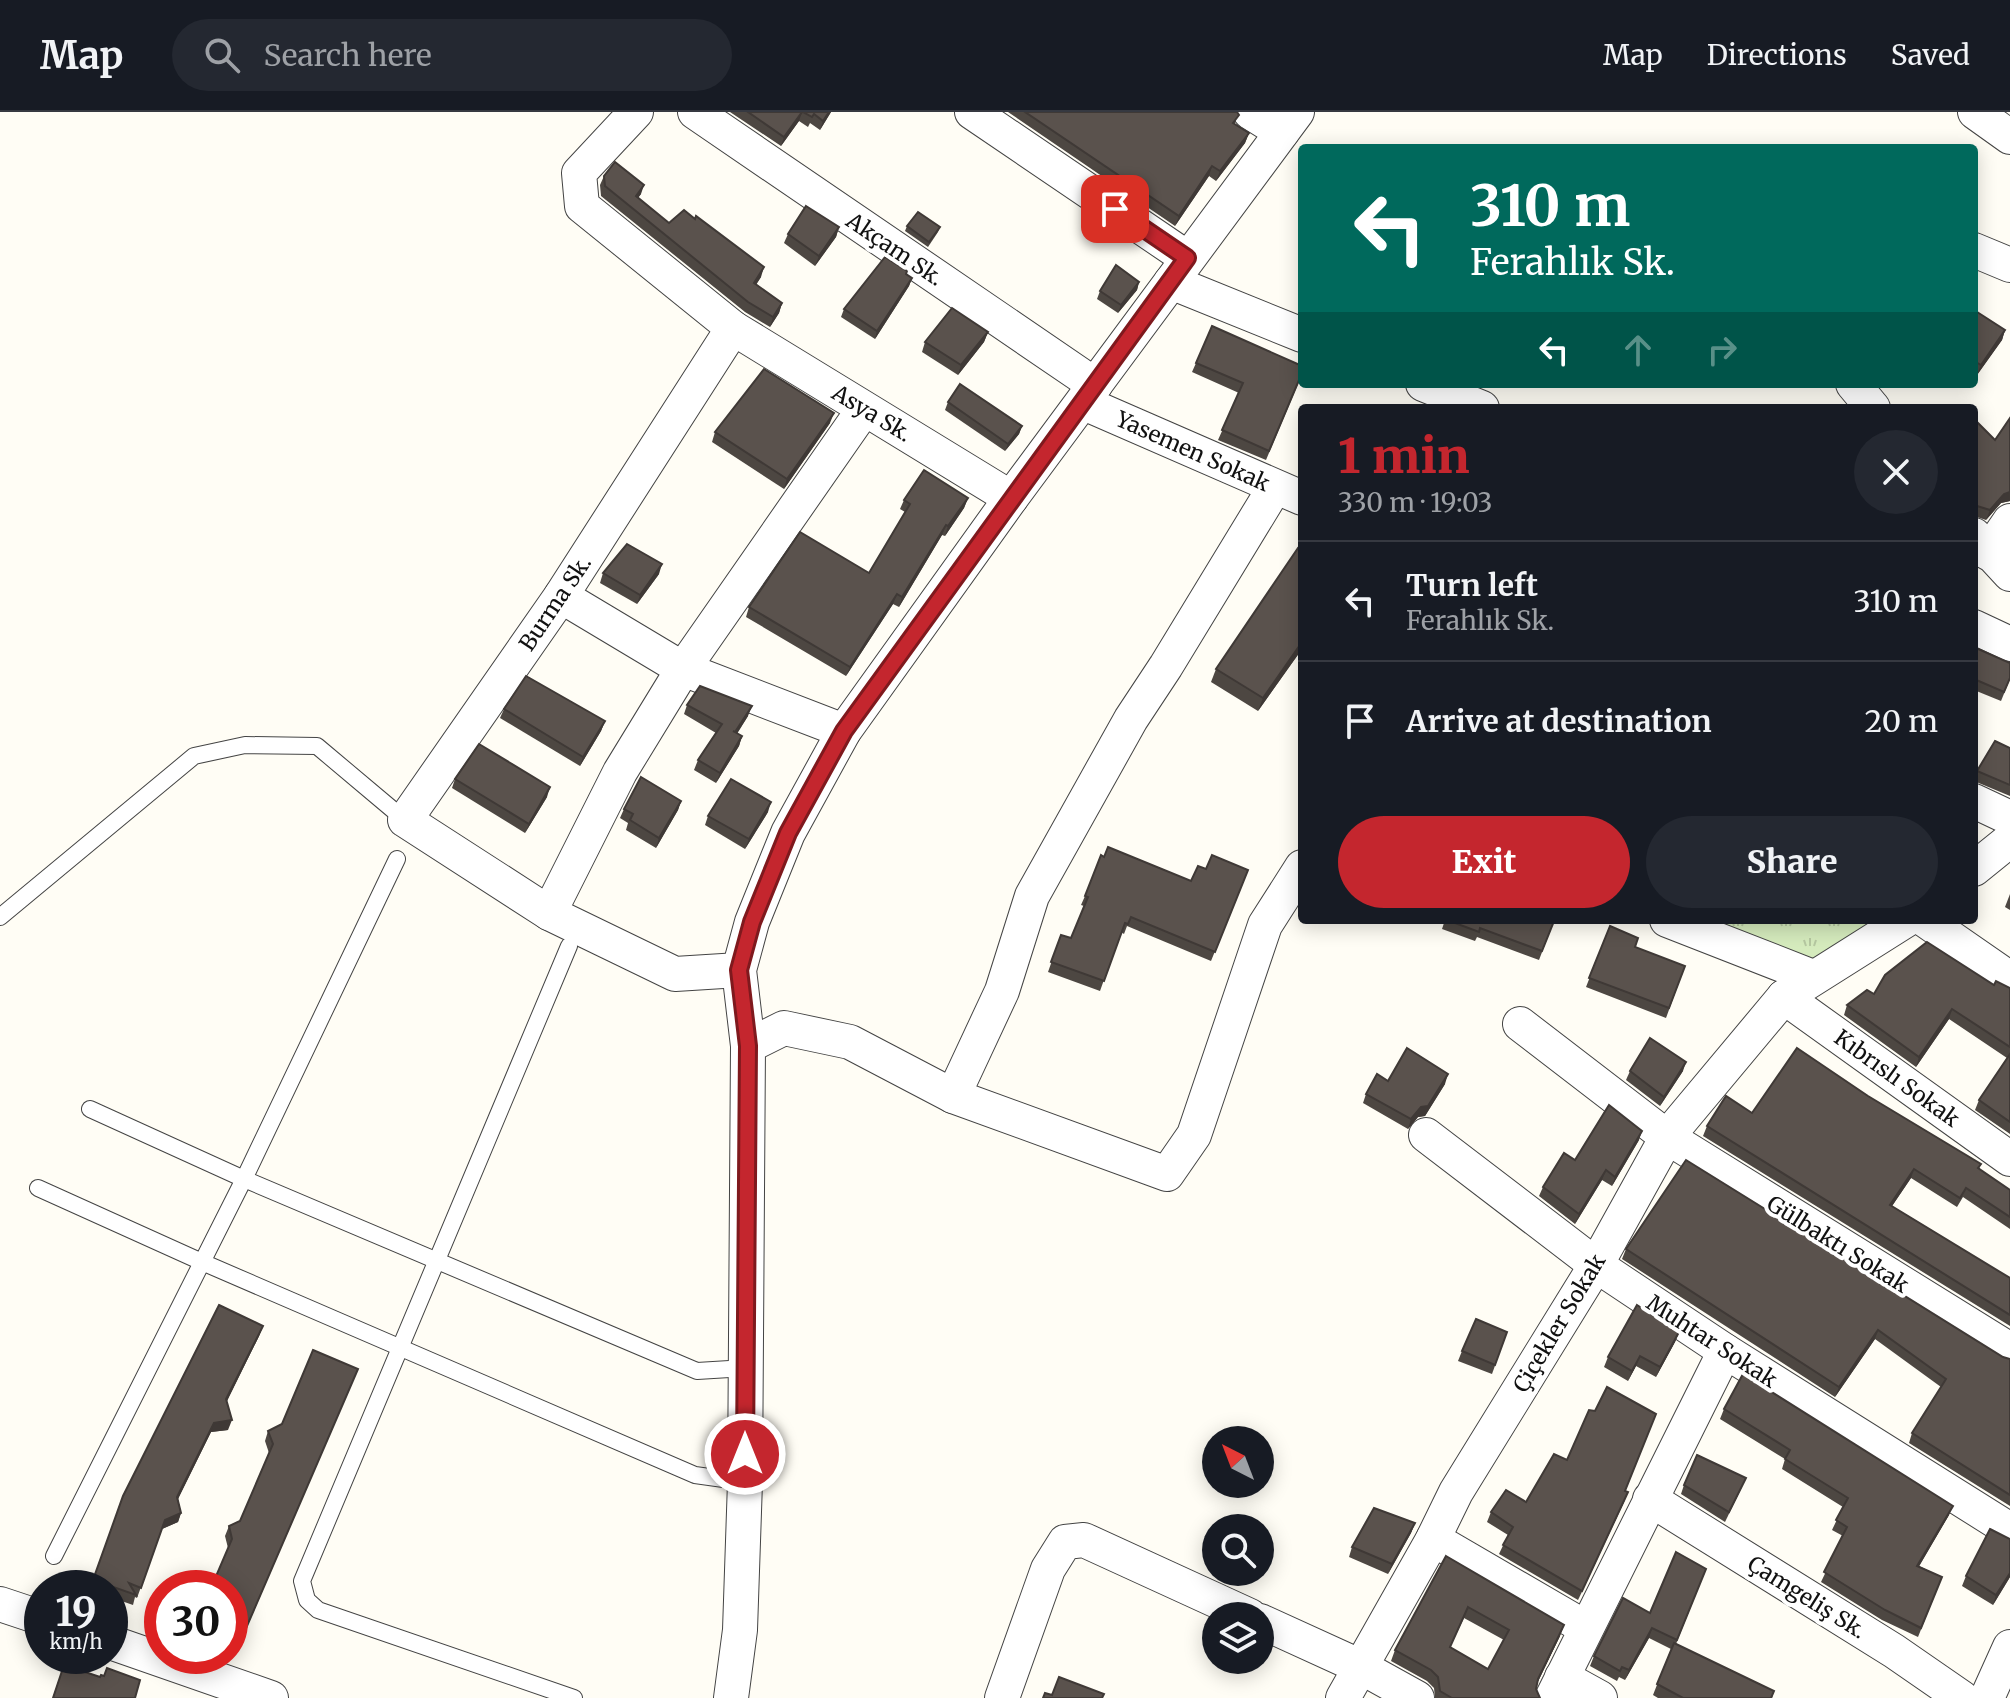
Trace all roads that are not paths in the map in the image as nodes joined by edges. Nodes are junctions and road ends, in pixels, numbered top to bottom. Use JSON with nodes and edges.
{"nodes":[{"id":1,"x":636,"y":112,"type":"edge"},
{"id":2,"x":695,"y":112,"type":"edge"},
{"id":3,"x":972,"y":112,"type":"edge"},
{"id":4,"x":1250,"y":112,"type":"edge"},
{"id":5,"x":1975,"y":112,"type":"edge"},
{"id":6,"x":1290,"y":122,"type":"edge"},
{"id":7,"x":2010,"y":137,"type":"edge"},
{"id":8,"x":1978,"y":252,"type":"edge"},
{"id":9,"x":2010,"y":265,"type":"edge"},
{"id":10,"x":1179,"y":270,"type":"junction"},
{"id":11,"x":733,"y":328,"type":"junction"},
{"id":12,"x":1298,"y":333,"type":"edge"},
{"id":13,"x":1433,"y":388,"type":"edge"},
{"id":14,"x":1856,"y":388,"type":"edge"},
{"id":15,"x":1090,"y":394,"type":"junction"},
{"id":16,"x":1472,"y":404,"type":"edge"},
{"id":17,"x":1870,"y":404,"type":"edge"},
{"id":18,"x":864,"y":409,"type":"junction"},
{"id":19,"x":1289,"y":493,"type":"edge"},
{"id":20,"x":1011,"y":498,"type":"junction"},
{"id":21,"x":2010,"y":521,"type":"edge"},
{"id":22,"x":1991,"y":554,"type":"edge"},
{"id":23,"x":561,"y":596,"type":"junction"},
{"id":24,"x":1978,"y":629,"type":"edge"},
{"id":25,"x":2010,"y":644,"type":"edge"},
{"id":26,"x":683,"y":669,"type":"junction"},
{"id":27,"x":844,"y":731,"type":"junction"},
{"id":28,"x":1978,"y":803,"type":"edge"},
{"id":29,"x":2010,"y":818,"type":"edge"},
{"id":30,"x":405,"y":820,"type":"junction"},
{"id":31,"x":2010,"y":840,"type":"edge"},
{"id":32,"x":397,"y":859,"type":"dead end"},
{"id":33,"x":1978,"y":866,"type":"edge"},
{"id":34,"x":1298,"y":873,"type":"edge"},
{"id":35,"x":549,"y":913,"type":"junction"},
{"id":36,"x":0,"y":917,"type":"edge"},
{"id":37,"x":1677,"y":924,"type":"edge"},
{"id":38,"x":1899,"y":924,"type":"edge"},
{"id":39,"x":1931,"y":924,"type":"edge"},
{"id":40,"x":569,"y":946,"type":"dead end"},
{"id":41,"x":739,"y":970,"type":"junction"},
{"id":42,"x":1813,"y":977,"type":"junction"},
{"id":43,"x":2010,"y":979,"type":"edge"},
{"id":44,"x":1784,"y":997,"type":"junction"},
{"id":45,"x":1520,"y":1024,"type":"dead end"},
{"id":46,"x":748,"y":1046,"type":"junction"},
{"id":47,"x":953,"y":1096,"type":"junction"},
{"id":48,"x":90,"y":1109,"type":"dead end"},
{"id":49,"x":1426,"y":1135,"type":"dead end"},
{"id":50,"x":1667,"y":1137,"type":"junction"},
{"id":51,"x":2010,"y":1159,"type":"edge"},
{"id":52,"x":244,"y":1179,"type":"junction"},
{"id":53,"x":38,"y":1188,"type":"dead end"},
{"id":54,"x":202,"y":1262,"type":"junction"},
{"id":55,"x":435,"y":1262,"type":"junction"},
{"id":56,"x":1596,"y":1265,"type":"junction"},
{"id":57,"x":401,"y":1347,"type":"junction"},
{"id":58,"x":2010,"y":1350,"type":"edge"},
{"id":59,"x":1725,"y":1351,"type":"junction"},
{"id":60,"x":746,"y":1368,"type":"junction"},
{"id":61,"x":745,"y":1482,"type":"junction"},
{"id":62,"x":1650,"y":1499,"type":"junction"},
{"id":63,"x":2010,"y":1530,"type":"edge"},
{"id":64,"x":1433,"y":1539,"type":"junction"},
{"id":65,"x":54,"y":1556,"type":"dead end"},
{"id":66,"x":1219,"y":1602,"type":"edge"},
{"id":67,"x":0,"y":1604,"type":"edge"},
{"id":68,"x":24,"y":1612,"type":"edge"},
{"id":69,"x":1274,"y":1627,"type":"edge"},
{"id":70,"x":1586,"y":1628,"type":"junction"},
{"id":71,"x":2010,"y":1647,"type":"edge"},
{"id":72,"x":128,"y":1650,"type":"edge"},
{"id":73,"x":1361,"y":1667,"type":"junction"},
{"id":74,"x":1557,"y":1687,"type":"edge"},
{"id":75,"x":219,"y":1689,"type":"edge"},
{"id":76,"x":739,"y":1691,"type":"edge"},
{"id":77,"x":271,"y":1698,"type":"edge"},
{"id":78,"x":574,"y":1698,"type":"edge"},
{"id":79,"x":1002,"y":1698,"type":"edge"},
{"id":80,"x":1343,"y":1698,"type":"edge"},
{"id":81,"x":1417,"y":1698,"type":"edge"},
{"id":82,"x":1600,"y":1698,"type":"edge"},
{"id":83,"x":1962,"y":1698,"type":"edge"},
{"id":84,"x":1987,"y":1698,"type":"edge"}],
"edges":[{"from":1,"to":11,"type":"street"},
{"from":2,"to":15,"type":"street","name":"Akçam Sk."},
{"from":3,"to":10,"type":"street"},
{"from":4,"to":6,"type":"street"},
{"from":5,"to":7,"type":"street"},
{"from":6,"to":10,"type":"street"},
{"from":8,"to":9,"type":"street"},
{"from":10,"to":12,"type":"street"},
{"from":10,"to":15,"type":"street"},
{"from":11,"to":18,"type":"street","name":"Asya Sk."},
{"from":11,"to":23,"type":"street","name":"Burma Sk."},
{"from":13,"to":16,"type":"street"},
{"from":14,"to":17,"type":"street"},
{"from":15,"to":19,"type":"street","name":"Yasemen Sokak"},
{"from":15,"to":20,"type":"street"},
{"from":18,"to":20,"type":"street","name":"Asya Sk."},
{"from":18,"to":26,"type":"street"},
{"from":19,"to":47,"type":"street"},
{"from":20,"to":27,"type":"street"},
{"from":21,"to":22,"type":"street"},
{"from":23,"to":26,"type":"street"},
{"from":23,"to":30,"type":"street","name":"Burma Sk."},
{"from":24,"to":25,"type":"street"},
{"from":26,"to":27,"type":"street"},
{"from":26,"to":35,"type":"street"},
{"from":27,"to":41,"type":"street"},
{"from":28,"to":29,"type":"street"},
{"from":30,"to":35,"type":"street"},
{"from":30,"to":36,"type":"lane"},
{"from":31,"to":33,"type":"street"},
{"from":32,"to":52,"type":"lane"},
{"from":34,"to":47,"type":"street"},
{"from":35,"to":41,"type":"street"},
{"from":37,"to":42,"type":"street"},
{"from":38,"to":42,"type":"street","name":"Çiçekler Sokak"},
{"from":39,"to":43,"type":"street"},
{"from":40,"to":55,"type":"lane"},
{"from":41,"to":46,"type":"street"},
{"from":42,"to":44,"type":"street","name":"Çiçekler Sokak"},
{"from":44,"to":50,"type":"street","name":"Çiçekler Sokak"},
{"from":44,"to":51,"type":"street","name":"Kıbrıslı Sokak"},
{"from":45,"to":50,"type":"street","name":"Gülbaktı Sokak"},
{"from":46,"to":47,"type":"street"},
{"from":46,"to":60,"type":"street"},
{"from":48,"to":52,"type":"lane"},
{"from":49,"to":56,"type":"street","name":"Muhtar Sokak"},
{"from":50,"to":56,"type":"street","name":"Çiçekler Sokak"},
{"from":50,"to":58,"type":"street","name":"Gülbaktı Sokak"},
{"from":52,"to":54,"type":"lane"},
{"from":52,"to":55,"type":"lane"},
{"from":53,"to":54,"type":"lane"},
{"from":54,"to":57,"type":"lane"},
{"from":54,"to":65,"type":"lane"},
{"from":55,"to":57,"type":"lane"},
{"from":55,"to":60,"type":"lane"},
{"from":56,"to":59,"type":"street","name":"Muhtar Sokak"},
{"from":56,"to":64,"type":"street","name":"Çiçekler Sokak"},
{"from":57,"to":61,"type":"lane"},
{"from":57,"to":78,"type":"lane"},
{"from":59,"to":62,"type":"street"},
{"from":59,"to":63,"type":"street","name":"Muhtar Sokak"},
{"from":60,"to":61,"type":"street"},
{"from":61,"to":76,"type":"street"},
{"from":62,"to":70,"type":"street"},
{"from":62,"to":83,"type":"street","name":"Çamgeliş Sk."},
{"from":64,"to":70,"type":"street"},
{"from":64,"to":73,"type":"street","name":"Çiçekler Sokak"},
{"from":66,"to":79,"type":"street"},
{"from":67,"to":68,"type":"street"},
{"from":69,"to":73,"type":"street"},
{"from":70,"to":74,"type":"street"},
{"from":71,"to":84,"type":"street"},
{"from":72,"to":75,"type":"street"},
{"from":73,"to":80,"type":"street","name":"Çiçekler Sokak"},
{"from":73,"to":81,"type":"street"},
{"from":74,"to":82,"type":"street"},
{"from":75,"to":77,"type":"street"}]}
